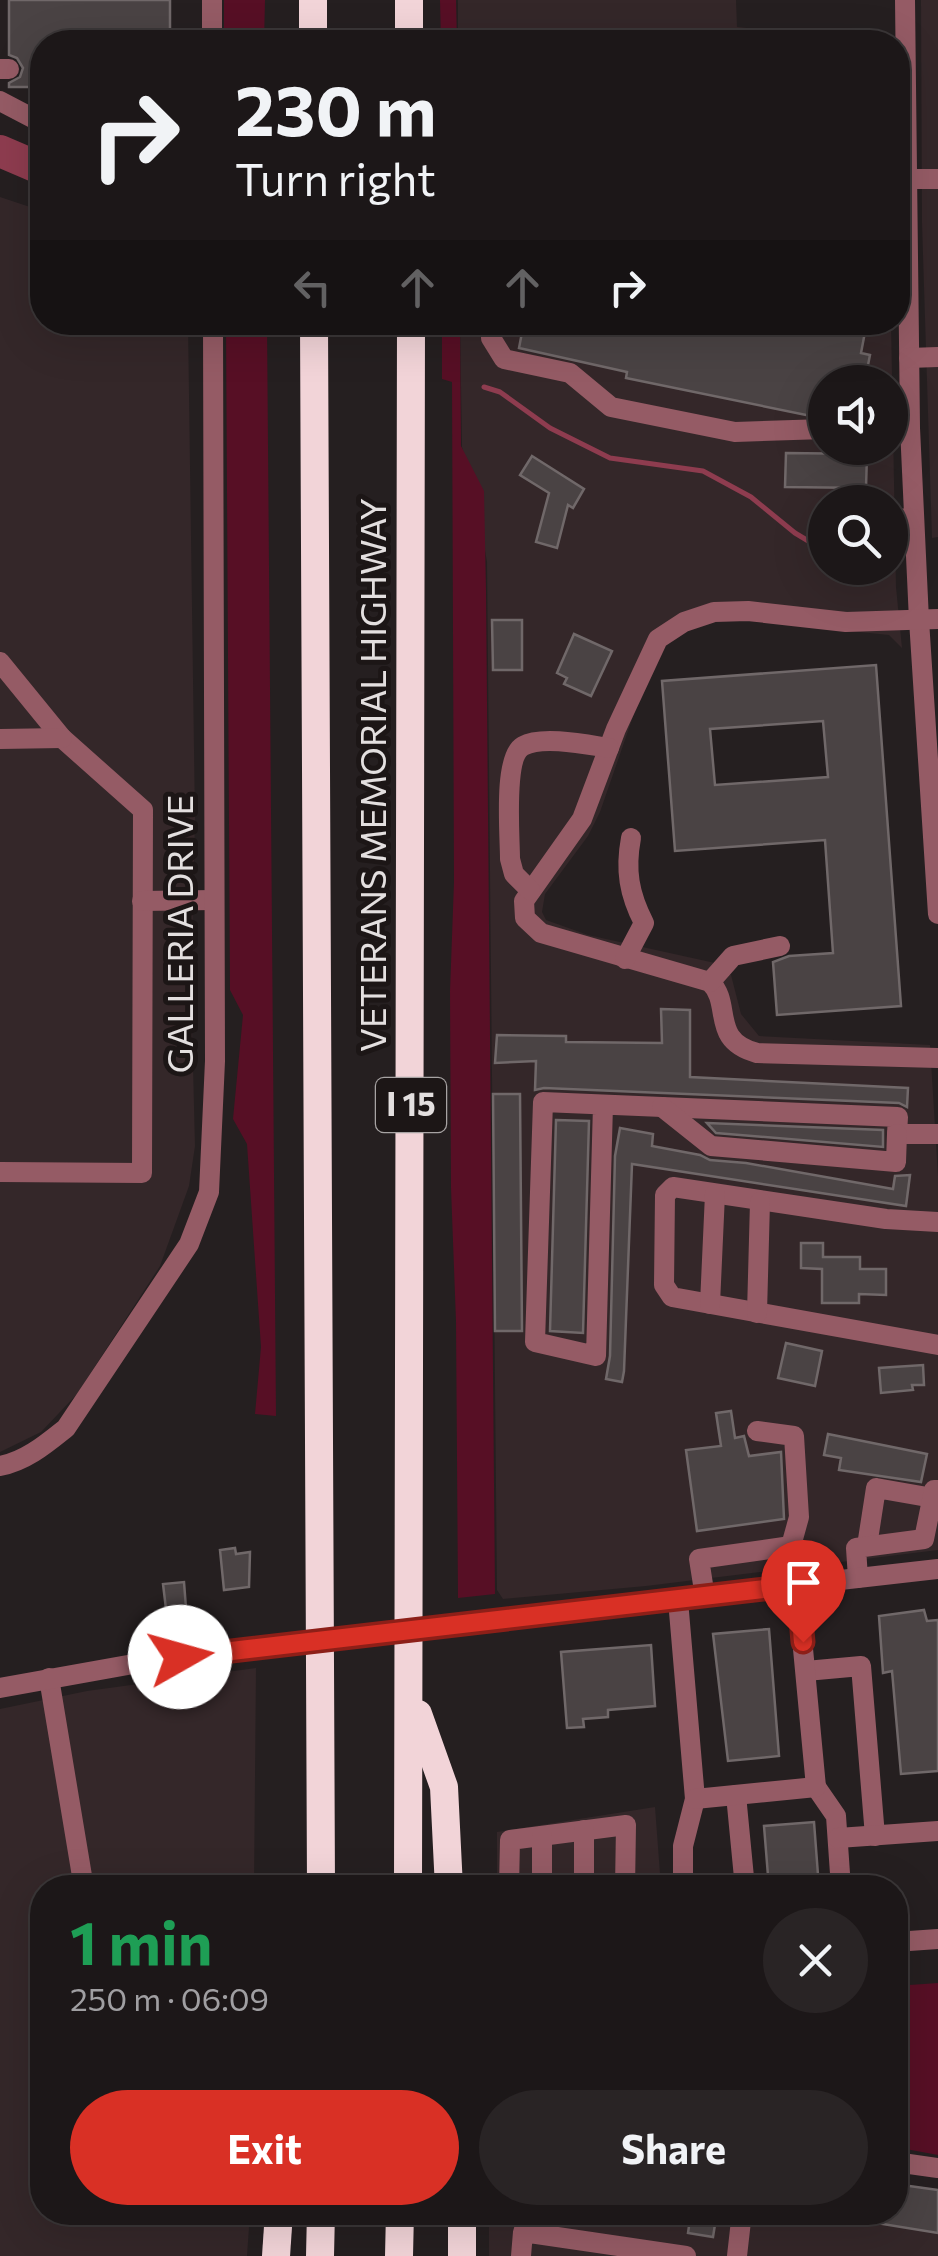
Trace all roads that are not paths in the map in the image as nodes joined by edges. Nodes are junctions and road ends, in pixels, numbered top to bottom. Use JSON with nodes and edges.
{"nodes":[{"id":1,"x":212,"y":0,"type":"edge"},
{"id":2,"x":312,"y":0,"type":"edge"},
{"id":3,"x":408,"y":0,"type":"edge"},
{"id":4,"x":905,"y":0,"type":"edge"},
{"id":5,"x":212,"y":30,"type":"edge"},
{"id":6,"x":313,"y":30,"type":"edge"},
{"id":7,"x":409,"y":30,"type":"edge"},
{"id":8,"x":904,"y":30,"type":"edge"},
{"id":9,"x":0,"y":101,"type":"edge"},
{"id":10,"x":30,"y":117,"type":"edge"},
{"id":11,"x":910,"y":169,"type":"edge"},
{"id":12,"x":938,"y":179,"type":"edge"},
{"id":13,"x":213,"y":335,"type":"edge"},
{"id":14,"x":314,"y":335,"type":"edge"},
{"id":15,"x":411,"y":335,"type":"edge"},
{"id":16,"x":491,"y":335,"type":"edge"},
{"id":17,"x":906,"y":335,"type":"edge"},
{"id":18,"x":938,"y":357,"type":"edge"},
{"id":19,"x":909,"y":358,"type":"junction"},
{"id":20,"x":908,"y":366,"type":"edge"},
{"id":21,"x":808,"y":430,"type":"edge"},
{"id":22,"x":906,"y":465,"type":"edge"},
{"id":23,"x":908,"y":518,"type":"edge"},
{"id":24,"x":914,"y":518,"type":"junction"},
{"id":25,"x":928,"y":619,"type":"edge"},
{"id":26,"x":0,"y":662,"type":"edge"},
{"id":27,"x":0,"y":738,"type":"edge"},
{"id":28,"x":62,"y":738,"type":"junction"},
{"id":29,"x":609,"y":748,"type":"junction"},
{"id":30,"x":631,"y":838,"type":"dead end"},
{"id":31,"x":530,"y":890,"type":"junction"},
{"id":32,"x":214,"y":900,"type":"junction"},
{"id":33,"x":142,"y":902,"type":"junction"},
{"id":34,"x":938,"y":914,"type":"edge"},
{"id":35,"x":780,"y":946,"type":"dead end"},
{"id":36,"x":625,"y":958,"type":"junction"},
{"id":37,"x":710,"y":982,"type":"junction"},
{"id":38,"x":938,"y":1058,"type":"edge"},
{"id":39,"x":604,"y":1104,"type":"junction"},
{"id":40,"x":662,"y":1107,"type":"junction"},
{"id":41,"x":898,"y":1134,"type":"junction"},
{"id":42,"x":938,"y":1134,"type":"edge"},
{"id":43,"x":0,"y":1172,"type":"edge"},
{"id":44,"x":715,"y":1194,"type":"junction"},
{"id":45,"x":760,"y":1202,"type":"junction"},
{"id":46,"x":938,"y":1222,"type":"edge"},
{"id":47,"x":710,"y":1304,"type":"junction"},
{"id":48,"x":757,"y":1312,"type":"junction"},
{"id":49,"x":938,"y":1345,"type":"edge"},
{"id":50,"x":757,"y":1431,"type":"dead end"},
{"id":51,"x":0,"y":1466,"type":"edge"},
{"id":52,"x":935,"y":1494,"type":"edge"},
{"id":53,"x":791,"y":1546,"type":"junction"},
{"id":54,"x":868,"y":1546,"type":"junction"},
{"id":55,"x":938,"y":1569,"type":"edge"},
{"id":56,"x":858,"y":1578,"type":"junction"},
{"id":57,"x":798,"y":1585,"type":"junction"},
{"id":58,"x":705,"y":1596,"type":"junction"},
{"id":59,"x":678,"y":1600,"type":"junction"},
{"id":60,"x":806,"y":1671,"type":"junction"},
{"id":61,"x":48,"y":1678,"type":"junction"},
{"id":62,"x":0,"y":1688,"type":"edge"},
{"id":63,"x":410,"y":1693,"type":"junction"},
{"id":64,"x":816,"y":1787,"type":"junction"},
{"id":65,"x":736,"y":1795,"type":"junction"},
{"id":66,"x":695,"y":1799,"type":"junction"},
{"id":67,"x":584,"y":1830,"type":"junction"},
{"id":68,"x":938,"y":1830,"type":"edge"},
{"id":69,"x":542,"y":1836,"type":"junction"},
{"id":70,"x":875,"y":1836,"type":"junction"},
{"id":71,"x":838,"y":1838,"type":"junction"},
{"id":72,"x":82,"y":1875,"type":"edge"},
{"id":73,"x":321,"y":1875,"type":"edge"},
{"id":74,"x":408,"y":1875,"type":"edge"},
{"id":75,"x":448,"y":1875,"type":"edge"},
{"id":76,"x":509,"y":1875,"type":"edge"},
{"id":77,"x":542,"y":1875,"type":"edge"},
{"id":78,"x":584,"y":1875,"type":"edge"},
{"id":79,"x":625,"y":1875,"type":"edge"},
{"id":80,"x":683,"y":1875,"type":"edge"},
{"id":81,"x":744,"y":1875,"type":"edge"},
{"id":82,"x":840,"y":1875,"type":"edge"},
{"id":83,"x":938,"y":1940,"type":"edge"},
{"id":84,"x":908,"y":1941,"type":"edge"},
{"id":85,"x":908,"y":2164,"type":"edge"},
{"id":86,"x":938,"y":2168,"type":"edge"},
{"id":87,"x":278,"y":2225,"type":"edge"},
{"id":88,"x":321,"y":2225,"type":"edge"},
{"id":89,"x":399,"y":2225,"type":"edge"},
{"id":90,"x":462,"y":2225,"type":"edge"},
{"id":91,"x":740,"y":2225,"type":"edge"},
{"id":92,"x":672,"y":2255,"type":"edge"},
{"id":93,"x":276,"y":2256,"type":"edge"},
{"id":94,"x":320,"y":2256,"type":"edge"},
{"id":95,"x":398,"y":2256,"type":"edge"},
{"id":96,"x":462,"y":2256,"type":"edge"},
{"id":97,"x":521,"y":2256,"type":"edge"},
{"id":98,"x":736,"y":2256,"type":"edge"}],
"edges":[{"from":1,"to":5,"type":"street"},
{"from":2,"to":6,"type":"highway"},
{"from":3,"to":7,"type":"highway"},
{"from":4,"to":8,"type":"street"},
{"from":9,"to":10,"type":"street"},
{"from":11,"to":12,"type":"street"},
{"from":13,"to":32,"type":"street","name":"GALLERIA DRIVE"},
{"from":14,"to":73,"type":"highway","name":"VETERANS MEMORIAL HIGHWAY"},
{"from":15,"to":63,"type":"highway","name":"VETERANS MEMORIAL HIGHWAY","number":"I 15"},
{"from":16,"to":21,"type":"street"},
{"from":17,"to":19,"type":"street"},
{"from":18,"to":19,"type":"street"},
{"from":19,"to":20,"type":"street"},
{"from":22,"to":24,"type":"street"},
{"from":23,"to":24,"type":"street"},
{"from":24,"to":25,"type":"street"},
{"from":25,"to":29,"type":"street"},
{"from":25,"to":34,"type":"street"},
{"from":26,"to":28,"type":"street"},
{"from":27,"to":28,"type":"street"},
{"from":28,"to":33,"type":"street"},
{"from":29,"to":31,"type":"street"},
{"from":29,"to":31,"type":"street"},
{"from":30,"to":36,"type":"street"},
{"from":31,"to":36,"type":"street"},
{"from":32,"to":33,"type":"street"},
{"from":32,"to":51,"type":"street","name":"GALLERIA DRIVE"},
{"from":33,"to":43,"type":"street"},
{"from":35,"to":37,"type":"street"},
{"from":36,"to":37,"type":"street"},
{"from":37,"to":38,"type":"street"},
{"from":39,"to":39,"type":"street"},
{"from":39,"to":40,"type":"street"},
{"from":40,"to":41,"type":"street"},
{"from":40,"to":41,"type":"street"},
{"from":41,"to":42,"type":"street"},
{"from":44,"to":45,"type":"street"},
{"from":44,"to":47,"type":"street"},
{"from":44,"to":47,"type":"street"},
{"from":45,"to":46,"type":"street"},
{"from":45,"to":48,"type":"street"},
{"from":47,"to":48,"type":"street"},
{"from":48,"to":49,"type":"street"},
{"from":50,"to":53,"type":"street"},
{"from":52,"to":54,"type":"street"},
{"from":52,"to":54,"type":"street"},
{"from":53,"to":57,"type":"street"},
{"from":53,"to":58,"type":"street"},
{"from":54,"to":56,"type":"street"},
{"from":55,"to":56,"type":"street"},
{"from":56,"to":57,"type":"street"},
{"from":57,"to":58,"type":"street"},
{"from":57,"to":60,"type":"street"},
{"from":58,"to":59,"type":"street"},
{"from":59,"to":61,"type":"street","bridge":true},
{"from":59,"to":66,"type":"street"},
{"from":60,"to":64,"type":"street"},
{"from":60,"to":70,"type":"street"},
{"from":61,"to":62,"type":"street"},
{"from":61,"to":72,"type":"street"},
{"from":63,"to":74,"type":"highway","name":"VETERANS MEMORIAL HIGHWAY","number":"I 15"},
{"from":63,"to":75,"type":"highway"},
{"from":64,"to":65,"type":"street"},
{"from":64,"to":71,"type":"street"},
{"from":65,"to":66,"type":"street"},
{"from":65,"to":81,"type":"street"},
{"from":66,"to":80,"type":"street"},
{"from":67,"to":69,"type":"street"},
{"from":67,"to":78,"type":"street"},
{"from":67,"to":79,"type":"street"},
{"from":68,"to":70,"type":"street"},
{"from":69,"to":76,"type":"street"},
{"from":69,"to":77,"type":"street"},
{"from":70,"to":71,"type":"street"},
{"from":71,"to":82,"type":"street"},
{"from":83,"to":84,"type":"street"},
{"from":85,"to":86,"type":"street"},
{"from":87,"to":93,"type":"highway"},
{"from":88,"to":94,"type":"highway"},
{"from":89,"to":95,"type":"highway"},
{"from":90,"to":96,"type":"highway"},
{"from":91,"to":98,"type":"street"},
{"from":92,"to":97,"type":"street"}]}
